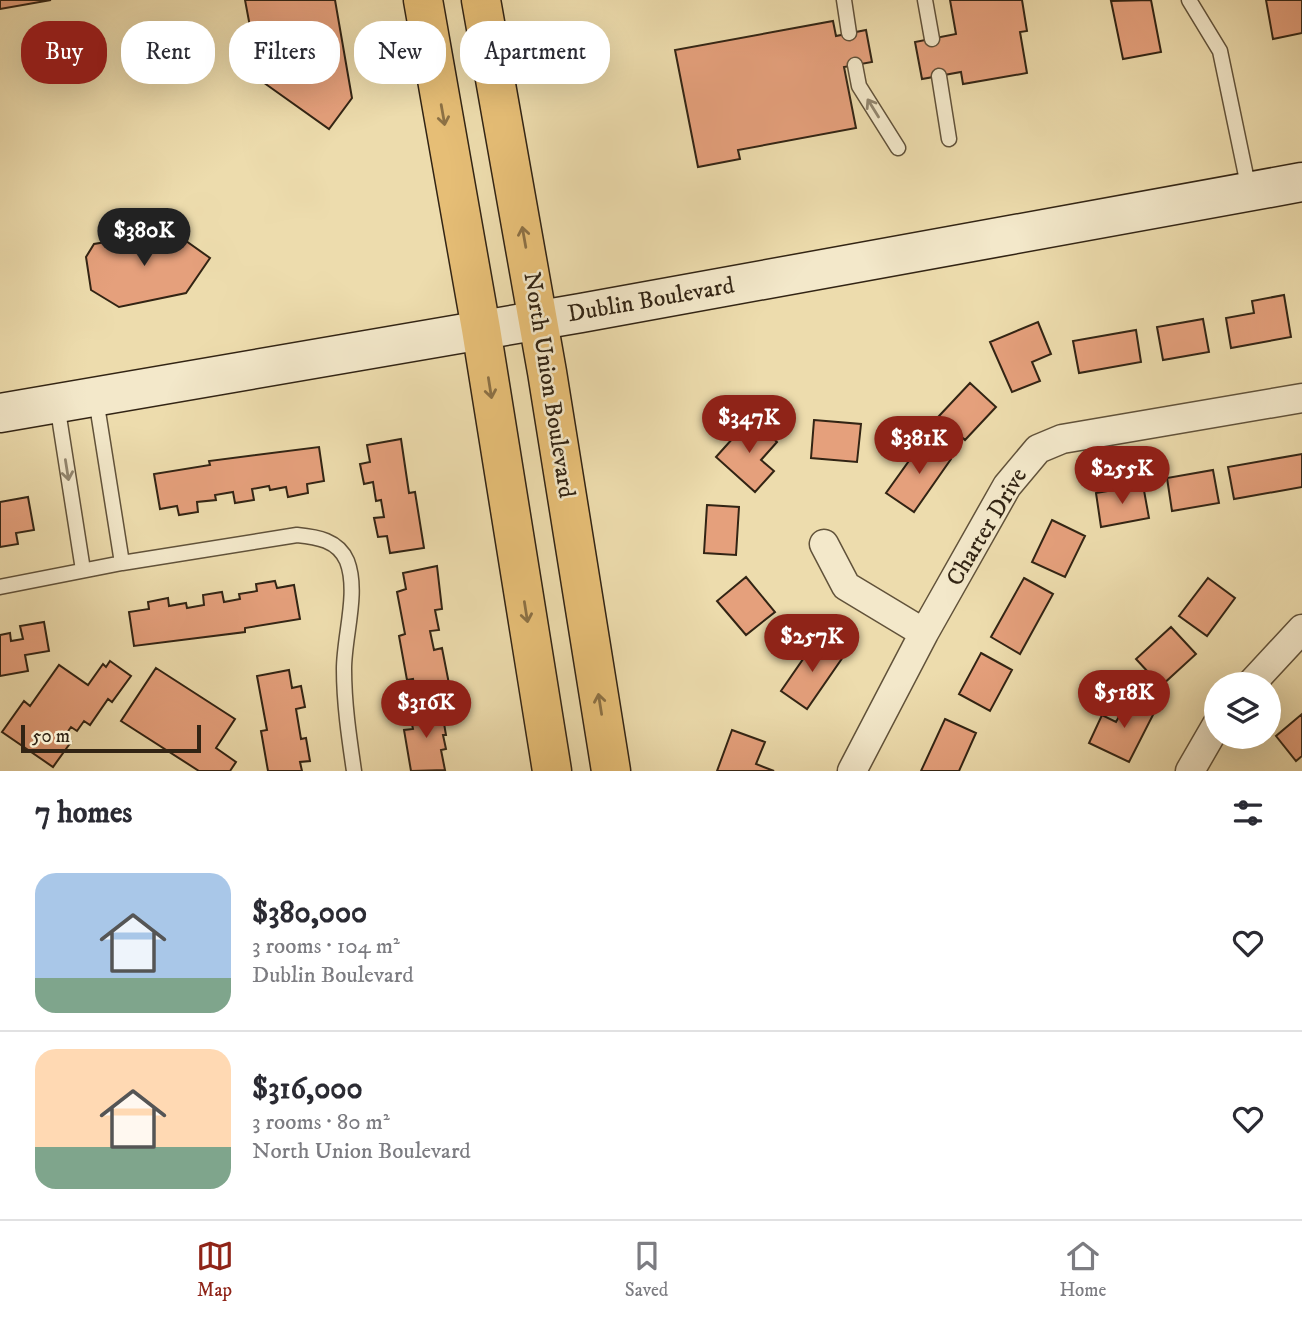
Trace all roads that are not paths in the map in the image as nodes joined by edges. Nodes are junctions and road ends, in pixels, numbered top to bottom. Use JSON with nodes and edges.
{"nodes":[{"id":1,"x":423,"y":0,"type":"edge"},
{"id":2,"x":481,"y":0,"type":"edge"},
{"id":3,"x":844,"y":0,"type":"edge"},
{"id":4,"x":925,"y":0,"type":"edge"},
{"id":5,"x":1189,"y":0,"type":"edge"},
{"id":6,"x":849,"y":33,"type":"dead end"},
{"id":7,"x":932,"y":38,"type":"dead end"},
{"id":8,"x":855,"y":65,"type":"dead end"},
{"id":9,"x":939,"y":76,"type":"dead end"},
{"id":10,"x":949,"y":139,"type":"dead end"},
{"id":11,"x":898,"y":148,"type":"dead end"},
{"id":12,"x":1302,"y":182,"type":"edge"},
{"id":13,"x":1250,"y":192,"type":"junction"},
{"id":14,"x":538,"y":320,"type":"junction"},
{"id":15,"x":481,"y":329,"type":"junction"},
{"id":16,"x":95,"y":396,"type":"junction"},
{"id":17,"x":1302,"y":398,"type":"edge"},
{"id":18,"x":57,"y":403,"type":"junction"},
{"id":19,"x":0,"y":413,"type":"edge"},
{"id":20,"x":824,"y":544,"type":"dead end"},
{"id":21,"x":122,"y":563,"type":"junction"},
{"id":22,"x":83,"y":570,"type":"junction"},
{"id":23,"x":0,"y":587,"type":"edge"},
{"id":24,"x":1302,"y":629,"type":"edge"},
{"id":25,"x":924,"y":633,"type":"junction"},
{"id":26,"x":1262,"y":672,"type":"edge"},
{"id":27,"x":1204,"y":747,"type":"edge"},
{"id":28,"x":354,"y":771,"type":"edge"},
{"id":29,"x":552,"y":771,"type":"edge"},
{"id":30,"x":611,"y":771,"type":"edge"},
{"id":31,"x":852,"y":771,"type":"edge"},
{"id":32,"x":1190,"y":771,"type":"edge"}],
"edges":[{"from":1,"to":15,"type":"main road","one_way":true},
{"from":14,"to":2,"type":"main road","name":"North Union Boulevard","one_way":true},
{"from":3,"to":6,"type":"lane"},
{"from":4,"to":7,"type":"lane"},
{"from":5,"to":13,"type":"lane"},
{"from":11,"to":8,"type":"lane","one_way":true},
{"from":9,"to":10,"type":"lane"},
{"from":12,"to":13,"type":"main road","name":"Dublin Boulevard"},
{"from":13,"to":14,"type":"main road","name":"Dublin Boulevard"},
{"from":14,"to":15,"type":"main road","name":"Dublin Boulevard"},
{"from":30,"to":14,"type":"main road","name":"North Union Boulevard","one_way":true},
{"from":15,"to":16,"type":"main road","name":"Dublin Boulevard"},
{"from":15,"to":29,"type":"main road","one_way":true},
{"from":16,"to":18,"type":"main road","name":"Dublin Boulevard"},
{"from":16,"to":21,"type":"lane"},
{"from":17,"to":25,"type":"street","name":"Charter Drive"},
{"from":18,"to":19,"type":"main road","name":"Dublin Boulevard"},
{"from":18,"to":22,"type":"lane","one_way":true},
{"from":20,"to":25,"type":"street"},
{"from":21,"to":22,"type":"lane"},
{"from":21,"to":28,"type":"lane"},
{"from":22,"to":23,"type":"lane"},
{"from":24,"to":26,"type":"street"},
{"from":25,"to":31,"type":"street","name":"Charter Drive"},
{"from":27,"to":32,"type":"street"}]}
